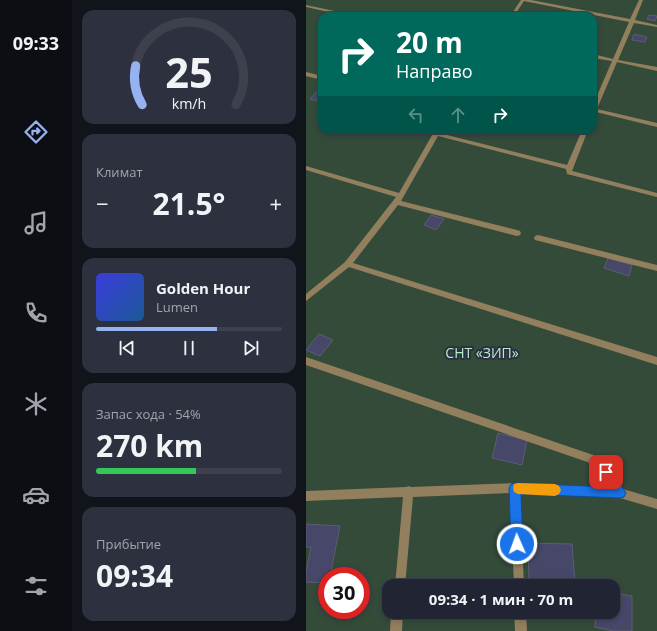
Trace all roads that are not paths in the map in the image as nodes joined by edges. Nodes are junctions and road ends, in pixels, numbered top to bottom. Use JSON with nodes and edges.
{"nodes":[{"id":1,"x":523,"y":0,"type":"edge"},
{"id":2,"x":641,"y":0,"type":"edge"},
{"id":3,"x":306,"y":6,"type":"edge"},
{"id":4,"x":335,"y":12,"type":"edge"},
{"id":5,"x":515,"y":12,"type":"edge"},
{"id":6,"x":585,"y":12,"type":"edge"},
{"id":7,"x":597,"y":14,"type":"edge"},
{"id":8,"x":632,"y":21,"type":"junction"},
{"id":9,"x":657,"y":26,"type":"edge"},
{"id":10,"x":597,"y":57,"type":"edge"},
{"id":11,"x":616,"y":60,"type":"junction"},
{"id":12,"x":657,"y":69,"type":"edge"},
{"id":13,"x":306,"y":74,"type":"edge"},
{"id":14,"x":318,"y":77,"type":"edge"},
{"id":15,"x":597,"y":102,"type":"edge"},
{"id":16,"x":597,"y":112,"type":"edge"},
{"id":17,"x":657,"y":125,"type":"edge"},
{"id":18,"x":436,"y":134,"type":"edge"},
{"id":19,"x":444,"y":134,"type":"edge"},
{"id":20,"x":583,"y":134,"type":"edge"},
{"id":21,"x":306,"y":168,"type":"edge"},
{"id":22,"x":569,"y":168,"type":"junction"},
{"id":23,"x":657,"y":195,"type":"edge"},
{"id":24,"x":398,"y":199,"type":"junction"},
{"id":25,"x":517,"y":233,"type":"dead end"},
{"id":26,"x":538,"y":238,"type":"dead end"},
{"id":27,"x":348,"y":264,"type":"junction"},
{"id":28,"x":657,"y":268,"type":"edge"},
{"id":29,"x":306,"y":298,"type":"edge"},
{"id":30,"x":306,"y":361,"type":"edge"},
{"id":31,"x":657,"y":361,"type":"edge"},
{"id":32,"x":515,"y":488,"type":"junction"},
{"id":33,"x":409,"y":491,"type":"junction"},
{"id":34,"x":620,"y":493,"type":"junction"},
{"id":35,"x":306,"y":496,"type":"edge"},
{"id":36,"x":657,"y":504,"type":"edge"},
{"id":37,"x":401,"y":579,"type":"edge"},
{"id":38,"x":519,"y":579,"type":"edge"},
{"id":39,"x":397,"y":619,"type":"edge"},
{"id":40,"x":520,"y":619,"type":"edge"},
{"id":41,"x":396,"y":631,"type":"edge"},
{"id":42,"x":521,"y":631,"type":"edge"}],
"edges":[{"from":1,"to":5,"type":"street"},
{"from":1,"to":6,"type":"street"},
{"from":2,"to":8,"type":"street"},
{"from":3,"to":4,"type":"street"},
{"from":7,"to":8,"type":"street"},
{"from":8,"to":9,"type":"street"},
{"from":8,"to":11,"type":"street"},
{"from":10,"to":11,"type":"street"},
{"from":11,"to":12,"type":"street"},
{"from":11,"to":15,"type":"street"},
{"from":13,"to":14,"type":"street"},
{"from":16,"to":17,"type":"street"},
{"from":18,"to":24,"type":"street"},
{"from":19,"to":22,"type":"street"},
{"from":20,"to":22,"type":"street"},
{"from":21,"to":24,"type":"street"},
{"from":22,"to":23,"type":"street"},
{"from":24,"to":25,"type":"street"},
{"from":24,"to":27,"type":"street"},
{"from":26,"to":28,"type":"street"},
{"from":27,"to":29,"type":"street"},
{"from":27,"to":31,"type":"street"},
{"from":30,"to":34,"type":"street"},
{"from":32,"to":33,"type":"street"},
{"from":32,"to":34,"type":"street"},
{"from":32,"to":38,"type":"street"},
{"from":33,"to":35,"type":"street"},
{"from":33,"to":37,"type":"street"},
{"from":34,"to":36,"type":"street"},
{"from":39,"to":41,"type":"street"},
{"from":40,"to":42,"type":"street"}]}
